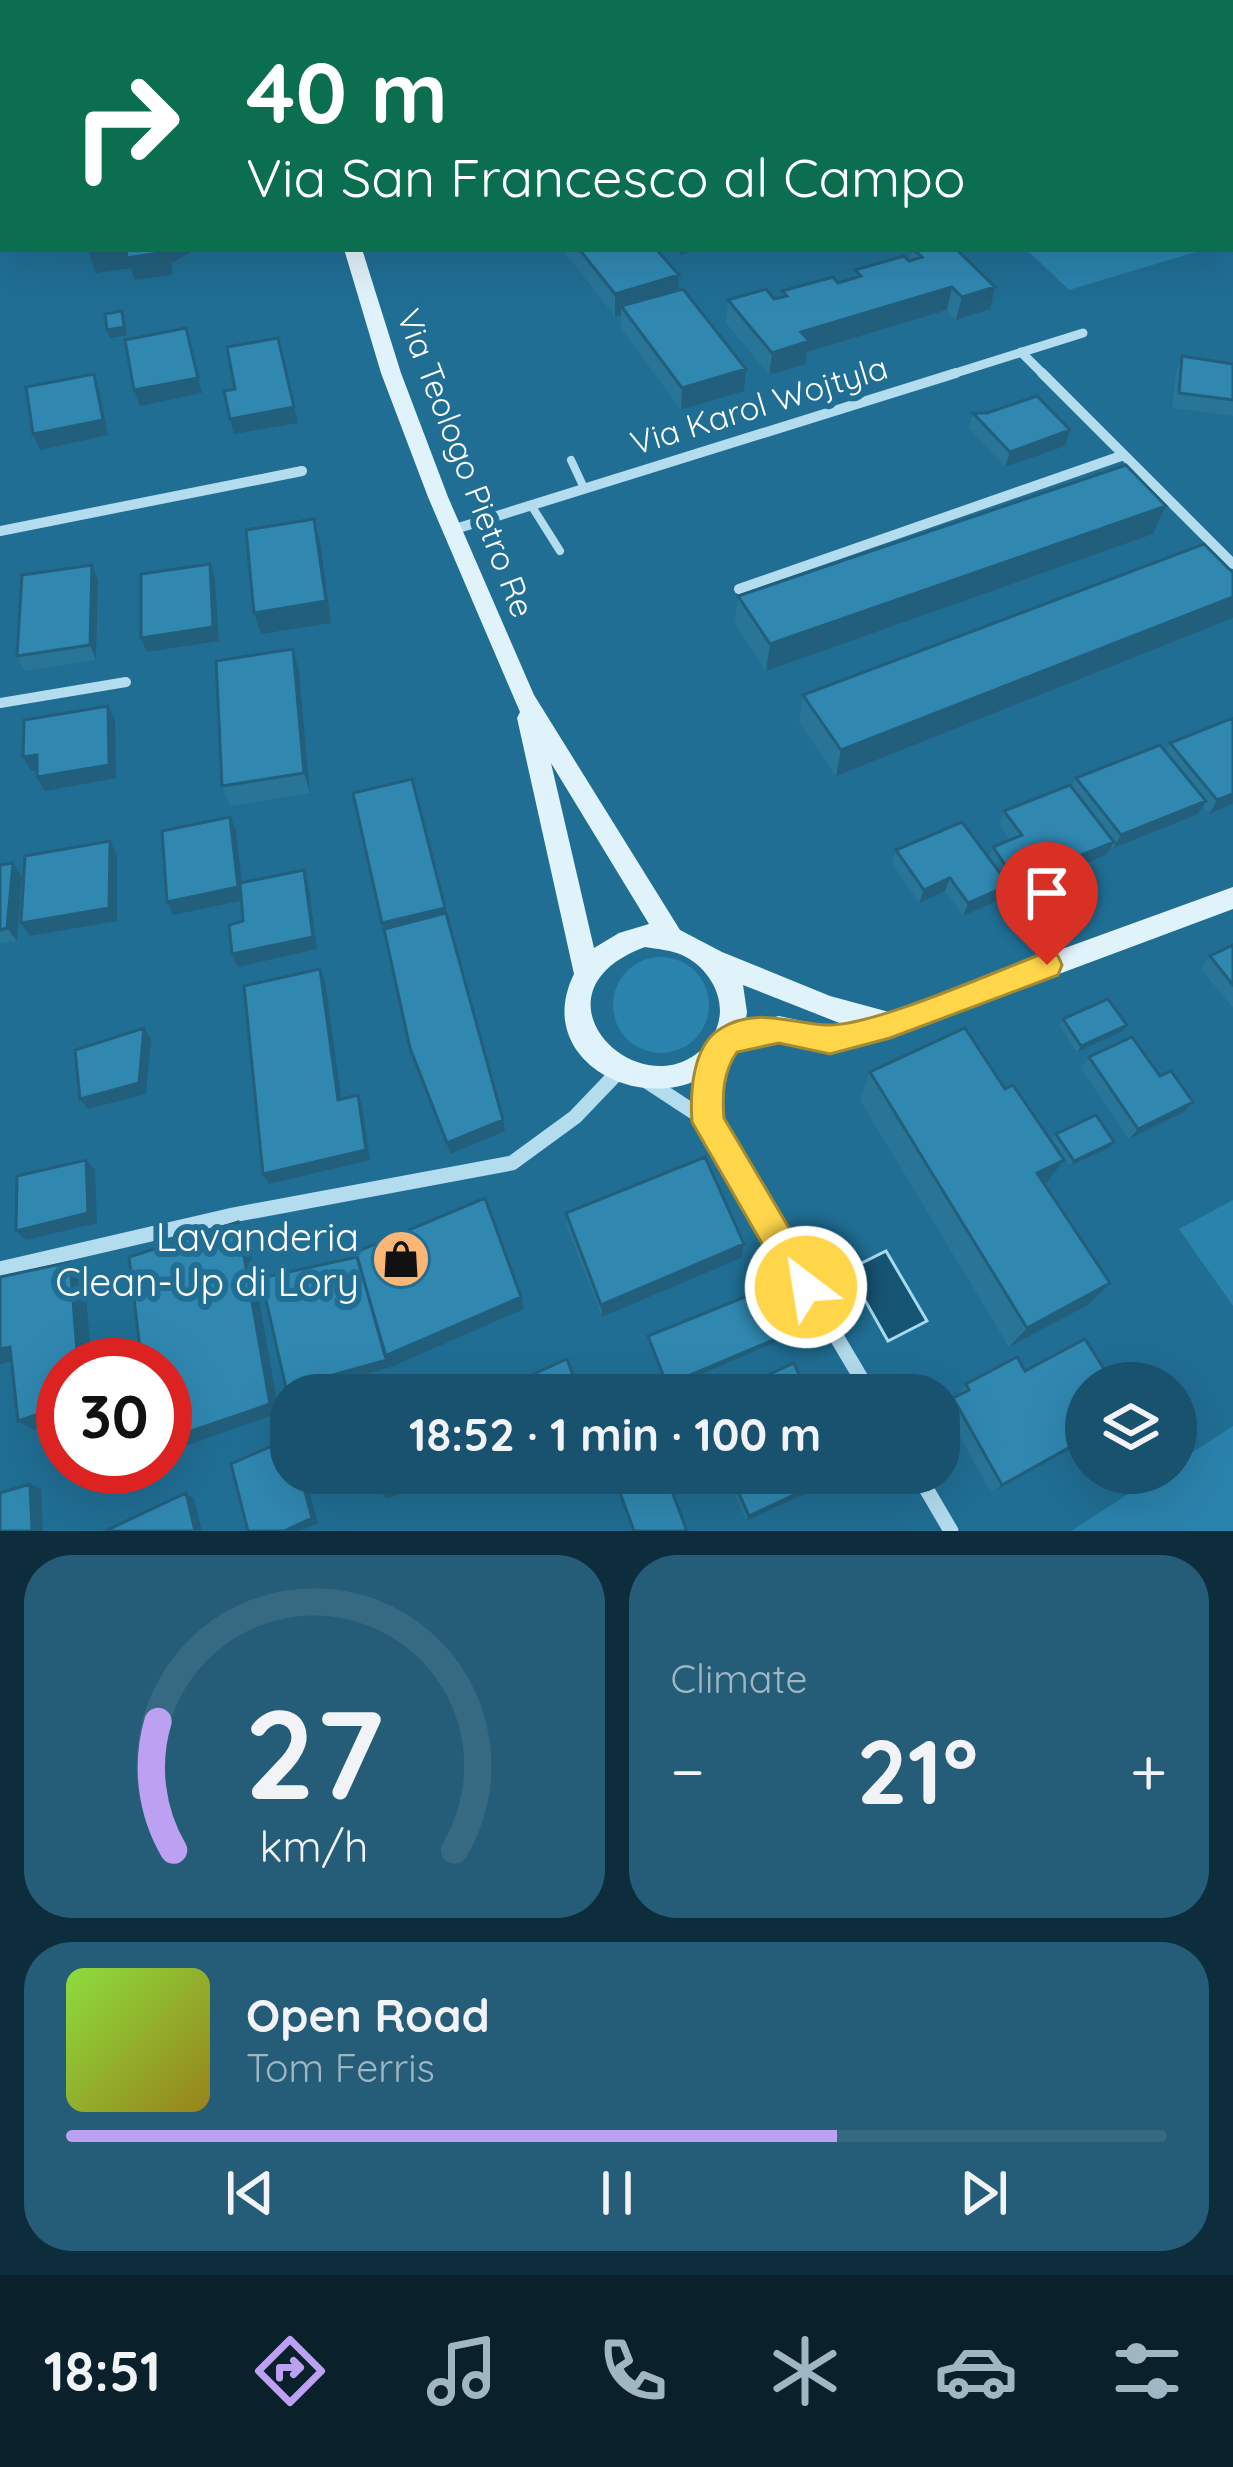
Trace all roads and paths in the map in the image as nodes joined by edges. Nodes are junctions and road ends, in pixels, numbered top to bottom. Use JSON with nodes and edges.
{"nodes":[{"id":1,"x":354,"y":252,"type":"edge"},
{"id":2,"x":1083,"y":333,"type":"dead end"},
{"id":3,"x":1021,"y":352,"type":"junction"},
{"id":4,"x":1124,"y":455,"type":"junction"},
{"id":5,"x":571,"y":460,"type":"dead end"},
{"id":6,"x":302,"y":471,"type":"dead end"},
{"id":7,"x":584,"y":488,"type":"junction"},
{"id":8,"x":531,"y":505,"type":"junction"},
{"id":9,"x":452,"y":530,"type":"junction"},
{"id":10,"x":0,"y":531,"type":"edge"},
{"id":11,"x":560,"y":551,"type":"dead end"},
{"id":12,"x":1233,"y":565,"type":"edge"},
{"id":13,"x":739,"y":589,"type":"dead end"},
{"id":14,"x":127,"y":682,"type":"dead end"},
{"id":15,"x":524,"y":698,"type":"junction"},
{"id":16,"x":0,"y":703,"type":"edge"},
{"id":17,"x":1233,"y":898,"type":"edge"},
{"id":18,"x":670,"y":936,"type":"junction"},
{"id":19,"x":719,"y":963,"type":"junction"},
{"id":20,"x":586,"y":973,"type":"junction"},
{"id":21,"x":890,"y":1024,"type":"junction"},
{"id":22,"x":722,"y":1048,"type":"junction"},
{"id":23,"x":630,"y":1074,"type":"junction"},
{"id":24,"x":709,"y":1122,"type":"junction"},
{"id":25,"x":0,"y":1269,"type":"edge"},
{"id":26,"x":859,"y":1374,"type":"edge"},
{"id":27,"x":929,"y":1494,"type":"edge"},
{"id":28,"x":951,"y":1531,"type":"edge"}],
"edges":[{"from":1,"to":9,"type":"street","name":"Via Teologo Pietro Re"},
{"from":2,"to":3,"type":"street","name":"Via Karol Wojtyla"},
{"from":3,"to":4,"type":"street"},
{"from":3,"to":7,"type":"street","name":"Via Karol Wojtyla"},
{"from":4,"to":12,"type":"street"},
{"from":4,"to":13,"type":"street"},
{"from":5,"to":7,"type":"lane"},
{"from":6,"to":10,"type":"street"},
{"from":7,"to":8,"type":"street","name":"Via Karol Wojtyla"},
{"from":8,"to":9,"type":"street","name":"Via Karol Wojtyla"},
{"from":8,"to":11,"type":"lane"},
{"from":9,"to":15,"type":"street","name":"Via Teologo Pietro Re"},
{"from":14,"to":16,"type":"street"},
{"from":15,"to":18,"type":"street","name":"Via Teologo Pietro Re"},
{"from":15,"to":20,"type":"street","name":"Via Teologo Pietro Re"},
{"from":17,"to":21,"type":"street"},
{"from":18,"to":19,"type":"street"},
{"from":18,"to":20,"type":"street"},
{"from":19,"to":21,"type":"street"},
{"from":19,"to":22,"type":"street"},
{"from":20,"to":23,"type":"street"},
{"from":21,"to":22,"type":"street"},
{"from":22,"to":23,"type":"street"},
{"from":22,"to":24,"type":"street"},
{"from":23,"to":24,"type":"street"},
{"from":23,"to":25,"type":"street"},
{"from":24,"to":26,"type":"street"},
{"from":27,"to":28,"type":"street"}]}
